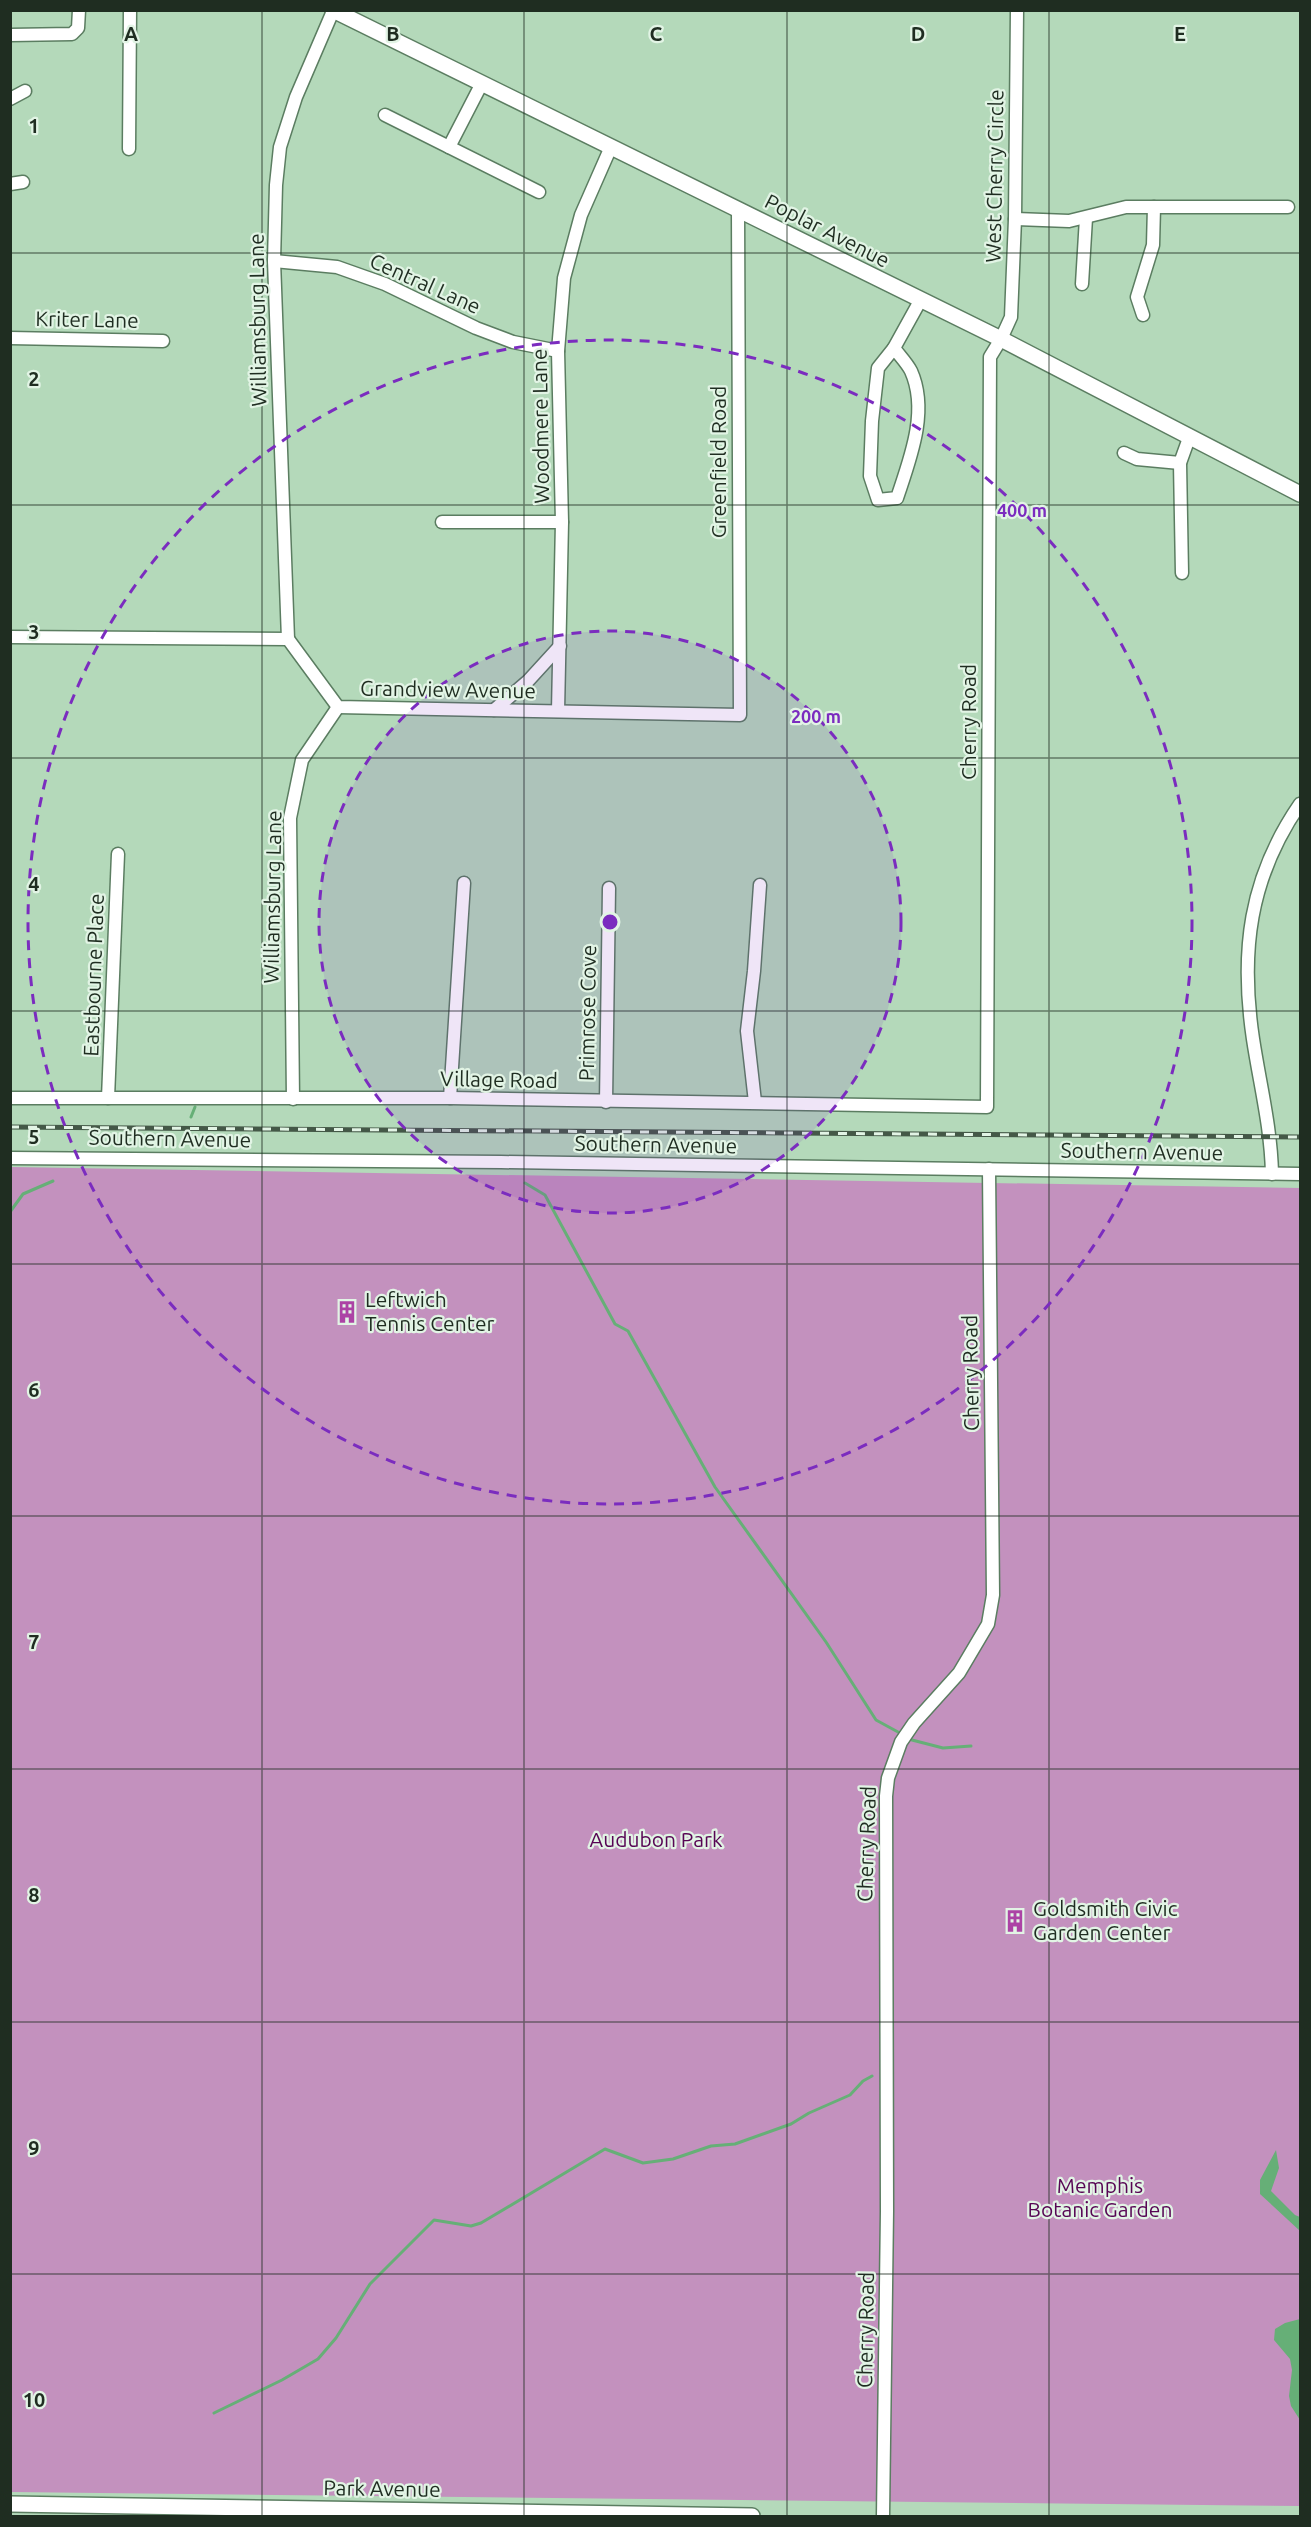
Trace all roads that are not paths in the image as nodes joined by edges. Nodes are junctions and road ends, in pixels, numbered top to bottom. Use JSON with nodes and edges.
{"nodes":[{"id":1,"x":78,"y":10,"type":"edge"},
{"id":2,"x":130,"y":10,"type":"edge"},
{"id":3,"x":1017,"y":10,"type":"edge"},
{"id":4,"x":333,"y":11,"type":"edge"},
{"id":5,"x":10,"y":35,"type":"edge"},
{"id":6,"x":482,"y":83,"type":"junction"},
{"id":7,"x":25,"y":91,"type":"dead end"},
{"id":8,"x":10,"y":99,"type":"edge"},
{"id":9,"x":385,"y":115,"type":"dead end"},
{"id":10,"x":449,"y":147,"type":"junction"},
{"id":11,"x":129,"y":149,"type":"dead end"},
{"id":12,"x":610,"y":149,"type":"junction"},
{"id":13,"x":539,"y":192,"type":"dead end"},
{"id":14,"x":1154,"y":207,"type":"junction"},
{"id":15,"x":1288,"y":207,"type":"dead end"},
{"id":16,"x":738,"y":209,"type":"junction"},
{"id":17,"x":1086,"y":218,"type":"junction"},
{"id":18,"x":1015,"y":219,"type":"junction"},
{"id":19,"x":274,"y":261,"type":"junction"},
{"id":20,"x":1082,"y":284,"type":"dead end"},
{"id":21,"x":920,"y":301,"type":"junction"},
{"id":22,"x":1143,"y":315,"type":"dead end"},
{"id":23,"x":10,"y":338,"type":"edge"},
{"id":24,"x":1001,"y":339,"type":"junction"},
{"id":25,"x":163,"y":341,"type":"dead end"},
{"id":26,"x":894,"y":348,"type":"junction"},
{"id":27,"x":558,"y":351,"type":"junction"},
{"id":28,"x":1189,"y":438,"type":"junction"},
{"id":29,"x":1124,"y":453,"type":"dead end"},
{"id":30,"x":1180,"y":463,"type":"junction"},
{"id":31,"x":1300,"y":494,"type":"edge"},
{"id":32,"x":442,"y":522,"type":"dead end"},
{"id":33,"x":562,"y":522,"type":"junction"},
{"id":34,"x":1182,"y":573,"type":"dead end"},
{"id":35,"x":10,"y":637,"type":"edge"},
{"id":36,"x":288,"y":639,"type":"junction"},
{"id":37,"x":560,"y":646,"type":"junction"},
{"id":38,"x":338,"y":707,"type":"junction"},
{"id":39,"x":494,"y":710,"type":"junction"},
{"id":40,"x":558,"y":711,"type":"junction"},
{"id":41,"x":740,"y":715,"type":"joint"},
{"id":42,"x":1300,"y":804,"type":"edge"},
{"id":43,"x":118,"y":854,"type":"dead end"},
{"id":44,"x":464,"y":884,"type":"dead end"},
{"id":45,"x":760,"y":885,"type":"dead end"},
{"id":46,"x":609,"y":888,"type":"dead end"},
{"id":47,"x":10,"y":1098,"type":"edge"},
{"id":48,"x":108,"y":1098,"type":"junction"},
{"id":49,"x":450,"y":1098,"type":"junction"},
{"id":50,"x":293,"y":1099,"type":"junction"},
{"id":51,"x":606,"y":1102,"type":"junction"},
{"id":52,"x":755,"y":1102,"type":"junction"},
{"id":53,"x":987,"y":1107,"type":"joint"},
{"id":54,"x":10,"y":1158,"type":"edge"},
{"id":55,"x":989,"y":1169,"type":"junction"},
{"id":56,"x":1272,"y":1174,"type":"junction"},
{"id":57,"x":1300,"y":1174,"type":"edge"},
{"id":58,"x":10,"y":2504,"type":"edge"},
{"id":59,"x":221,"y":2512,"type":"edge"},
{"id":60,"x":360,"y":2513,"type":"edge"},
{"id":61,"x":498,"y":2514,"type":"edge"},
{"id":62,"x":667,"y":2516,"type":"edge"},
{"id":63,"x":752,"y":2517,"type":"edge"},
{"id":64,"x":882,"y":2517,"type":"edge"}],
"edges":[{"from":1,"to":5,"type":"street"},
{"from":2,"to":11,"type":"street"},
{"from":3,"to":18,"type":"street","name":"West Cherry Circle"},
{"from":4,"to":6,"type":"main road","name":"Poplar Avenue"},
{"from":4,"to":19,"type":"street","name":"Williamsburg Lane"},
{"from":6,"to":10,"type":"street"},
{"from":6,"to":12,"type":"main road","name":"Poplar Avenue"},
{"from":7,"to":8,"type":"street"},
{"from":9,"to":10,"type":"street"},
{"from":10,"to":13,"type":"street"},
{"from":12,"to":16,"type":"main road","name":"Poplar Avenue"},
{"from":12,"to":27,"type":"street","name":"Woodmere Lane"},
{"from":14,"to":15,"type":"street"},
{"from":14,"to":17,"type":"street"},
{"from":14,"to":22,"type":"street"},
{"from":16,"to":21,"type":"main road","name":"Poplar Avenue"},
{"from":16,"to":41,"type":"street","name":"Greenfield Road"},
{"from":17,"to":18,"type":"street"},
{"from":17,"to":20,"type":"street"},
{"from":18,"to":24,"type":"street","name":"West Cherry Circle"},
{"from":19,"to":27,"type":"street","name":"Central Lane"},
{"from":19,"to":36,"type":"street","name":"Williamsburg Lane"},
{"from":21,"to":24,"type":"main road","name":"Poplar Avenue"},
{"from":21,"to":26,"type":"street"},
{"from":23,"to":25,"type":"street","name":"Kriter Lane"},
{"from":24,"to":28,"type":"main road","name":"Poplar Avenue"},
{"from":24,"to":53,"type":"street","name":"Cherry Road"},
{"from":26,"to":26,"type":"street"},
{"from":27,"to":33,"type":"street","name":"Woodmere Lane"},
{"from":28,"to":30,"type":"street"},
{"from":28,"to":31,"type":"main road","name":"Poplar Avenue"},
{"from":29,"to":30,"type":"street"},
{"from":30,"to":34,"type":"street"},
{"from":32,"to":33,"type":"street"},
{"from":33,"to":37,"type":"street","name":"Woodmere Lane"},
{"from":35,"to":36,"type":"street"},
{"from":36,"to":38,"type":"street","name":"Grandview Avenue"},
{"from":37,"to":39,"type":"street"},
{"from":37,"to":40,"type":"street","name":"Woodmere Lane"},
{"from":38,"to":39,"type":"street","name":"Grandview Avenue"},
{"from":38,"to":50,"type":"street","name":"Williamsburg Lane"},
{"from":39,"to":40,"type":"street","name":"Grandview Avenue"},
{"from":40,"to":41,"type":"street","name":"Grandview Avenue"},
{"from":42,"to":56,"type":"street"},
{"from":43,"to":48,"type":"street","name":"Eastbourne Place"},
{"from":44,"to":49,"type":"street"},
{"from":45,"to":52,"type":"street"},
{"from":46,"to":51,"type":"street","name":"Primrose Cove"},
{"from":47,"to":48,"type":"street","name":"Village Road"},
{"from":48,"to":50,"type":"street","name":"Village Road"},
{"from":49,"to":50,"type":"street","name":"Village Road"},
{"from":49,"to":51,"type":"street","name":"Village Road"},
{"from":51,"to":52,"type":"street","name":"Village Road"},
{"from":52,"to":53,"type":"street","name":"Village Road"},
{"from":54,"to":55,"type":"street","name":"Southern Avenue"},
{"from":55,"to":56,"type":"street","name":"Southern Avenue"},
{"from":55,"to":64,"type":"street","name":"Cherry Road"},
{"from":56,"to":57,"type":"street","name":"Southern Avenue"},
{"from":58,"to":59,"type":"main road","name":"Park Avenue"},
{"from":59,"to":60,"type":"main road","name":"Park Avenue"},
{"from":60,"to":61,"type":"main road","name":"Park Avenue"},
{"from":61,"to":62,"type":"main road","name":"Park Avenue"},
{"from":62,"to":63,"type":"main road","name":"Park Avenue"}]}
